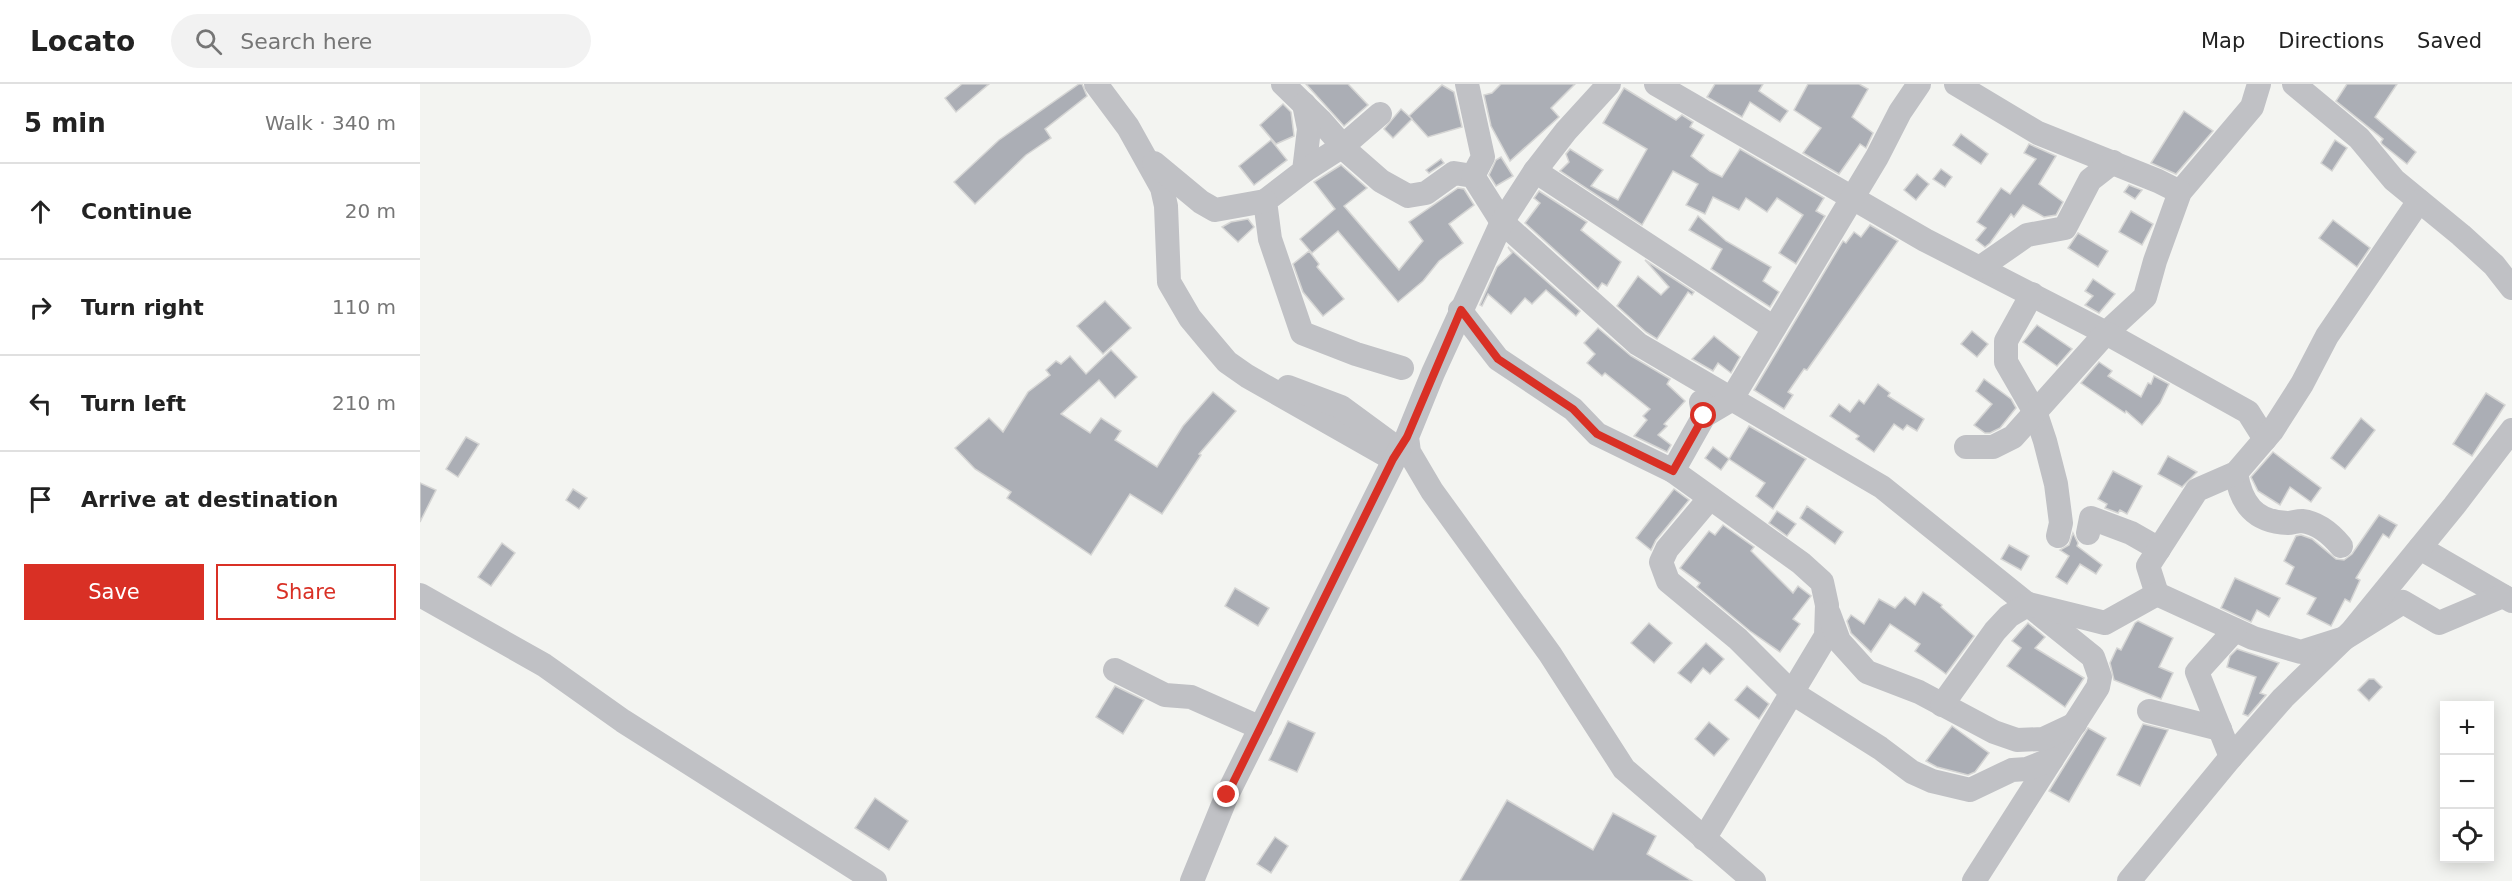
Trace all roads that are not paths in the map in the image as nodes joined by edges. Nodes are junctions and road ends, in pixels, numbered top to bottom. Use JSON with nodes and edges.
{"nodes":[{"id":1,"x":1096,"y":84,"type":"edge"},
{"id":2,"x":1283,"y":84,"type":"edge"},
{"id":3,"x":1467,"y":84,"type":"edge"},
{"id":4,"x":1609,"y":84,"type":"edge"},
{"id":5,"x":1656,"y":84,"type":"edge"},
{"id":6,"x":1919,"y":84,"type":"edge"},
{"id":7,"x":1956,"y":84,"type":"edge"},
{"id":8,"x":2259,"y":84,"type":"edge"},
{"id":9,"x":2294,"y":84,"type":"edge"},
{"id":10,"x":1304,"y":104,"type":"junction"},
{"id":11,"x":1380,"y":114,"type":"dead end"},
{"id":12,"x":1343,"y":146,"type":"junction"},
{"id":13,"x":1143,"y":154,"type":"junction"},
{"id":14,"x":2113,"y":162,"type":"junction"},
{"id":15,"x":1304,"y":171,"type":"junction"},
{"id":16,"x":1535,"y":171,"type":"junction"},
{"id":17,"x":1473,"y":176,"type":"junction"},
{"id":18,"x":2180,"y":192,"type":"junction"},
{"id":19,"x":1852,"y":198,"type":"junction"},
{"id":20,"x":1265,"y":201,"type":"junction"},
{"id":21,"x":2419,"y":201,"type":"junction"},
{"id":22,"x":1502,"y":222,"type":"junction"},
{"id":23,"x":1981,"y":267,"type":"junction"},
{"id":24,"x":2512,"y":288,"type":"edge"},
{"id":25,"x":2032,"y":294,"type":"junction"},
{"id":26,"x":1461,"y":310,"type":"junction"},
{"id":27,"x":1774,"y":328,"type":"junction"},
{"id":28,"x":2106,"y":333,"type":"junction"},
{"id":29,"x":1402,"y":368,"type":"dead end"},
{"id":30,"x":1696,"y":379,"type":"junction"},
{"id":31,"x":1731,"y":400,"type":"junction"},
{"id":32,"x":2036,"y":414,"type":"junction"},
{"id":33,"x":1704,"y":416,"type":"junction"},
{"id":34,"x":2512,"y":430,"type":"edge"},
{"id":35,"x":2265,"y":439,"type":"junction"},
{"id":36,"x":1966,"y":447,"type":"dead end"},
{"id":37,"x":1400,"y":449,"type":"junction"},
{"id":38,"x":1673,"y":471,"type":"junction"},
{"id":39,"x":2236,"y":472,"type":"junction"},
{"id":40,"x":1710,"y":498,"type":"junction"},
{"id":41,"x":2088,"y":533,"type":"dead end"},
{"id":42,"x":2058,"y":536,"type":"dead end"},
{"id":43,"x":2341,"y":546,"type":"dead end"},
{"id":44,"x":2420,"y":548,"type":"junction"},
{"id":45,"x":2159,"y":549,"type":"junction"},
{"id":46,"x":2157,"y":594,"type":"junction"},
{"id":47,"x":420,"y":595,"type":"edge"},
{"id":48,"x":2508,"y":598,"type":"edge"},
{"id":49,"x":2028,"y":604,"type":"junction"},
{"id":50,"x":1827,"y":609,"type":"junction"},
{"id":51,"x":2235,"y":630,"type":"junction"},
{"id":52,"x":2345,"y":638,"type":"junction"},
{"id":53,"x":1115,"y":670,"type":"dead end"},
{"id":54,"x":1791,"y":692,"type":"junction"},
{"id":55,"x":1942,"y":705,"type":"junction"},
{"id":56,"x":2149,"y":711,"type":"dead end"},
{"id":57,"x":2074,"y":724,"type":"junction"},
{"id":58,"x":1261,"y":728,"type":"junction"},
{"id":59,"x":2220,"y":729,"type":"junction"},
{"id":60,"x":2231,"y":757,"type":"junction"},
{"id":61,"x":2052,"y":759,"type":"junction"},
{"id":62,"x":1704,"y":839,"type":"junction"},
{"id":63,"x":875,"y":881,"type":"edge"},
{"id":64,"x":1192,"y":881,"type":"edge"},
{"id":65,"x":1754,"y":881,"type":"edge"},
{"id":66,"x":1974,"y":881,"type":"edge"},
{"id":67,"x":2129,"y":881,"type":"edge"}],
"edges":[{"from":1,"to":13,"type":"street"},
{"from":2,"to":10,"type":"street"},
{"from":3,"to":17,"type":"street"},
{"from":4,"to":16,"type":"street"},
{"from":5,"to":19,"type":"street"},
{"from":6,"to":19,"type":"street"},
{"from":7,"to":14,"type":"street"},
{"from":8,"to":18,"type":"street"},
{"from":9,"to":21,"type":"street"},
{"from":10,"to":12,"type":"street"},
{"from":10,"to":15,"type":"street"},
{"from":11,"to":12,"type":"street"},
{"from":12,"to":15,"type":"street"},
{"from":12,"to":17,"type":"street"},
{"from":13,"to":20,"type":"street"},
{"from":13,"to":37,"type":"street"},
{"from":14,"to":18,"type":"street"},
{"from":14,"to":23,"type":"street"},
{"from":15,"to":20,"type":"street"},
{"from":16,"to":22,"type":"street"},
{"from":16,"to":27,"type":"street"},
{"from":17,"to":22,"type":"street"},
{"from":18,"to":28,"type":"street"},
{"from":19,"to":23,"type":"street"},
{"from":19,"to":27,"type":"street"},
{"from":20,"to":29,"type":"street"},
{"from":21,"to":24,"type":"street"},
{"from":21,"to":35,"type":"street"},
{"from":22,"to":26,"type":"street"},
{"from":22,"to":30,"type":"street"},
{"from":23,"to":25,"type":"street"},
{"from":25,"to":28,"type":"street"},
{"from":25,"to":32,"type":"street"},
{"from":26,"to":37,"type":"street"},
{"from":26,"to":38,"type":"street"},
{"from":27,"to":31,"type":"street"},
{"from":28,"to":32,"type":"street"},
{"from":28,"to":35,"type":"street"},
{"from":30,"to":31,"type":"street"},
{"from":30,"to":33,"type":"street"},
{"from":31,"to":33,"type":"street"},
{"from":31,"to":49,"type":"street"},
{"from":32,"to":36,"type":"street"},
{"from":32,"to":42,"type":"street"},
{"from":33,"to":38,"type":"street"},
{"from":34,"to":44,"type":"street"},
{"from":35,"to":39,"type":"street"},
{"from":37,"to":58,"type":"street"},
{"from":37,"to":62,"type":"street"},
{"from":38,"to":40,"type":"street"},
{"from":39,"to":43,"type":"street"},
{"from":39,"to":45,"type":"street"},
{"from":40,"to":50,"type":"street"},
{"from":40,"to":54,"type":"street"},
{"from":41,"to":45,"type":"street"},
{"from":44,"to":48,"type":"street"},
{"from":44,"to":52,"type":"street"},
{"from":45,"to":46,"type":"street"},
{"from":46,"to":49,"type":"street"},
{"from":46,"to":51,"type":"street"},
{"from":47,"to":63,"type":"street"},
{"from":48,"to":52,"type":"street"},
{"from":49,"to":55,"type":"street"},
{"from":49,"to":57,"type":"street"},
{"from":50,"to":54,"type":"street"},
{"from":50,"to":55,"type":"street"},
{"from":51,"to":52,"type":"street"},
{"from":51,"to":59,"type":"street"},
{"from":52,"to":60,"type":"street"},
{"from":53,"to":58,"type":"street"},
{"from":54,"to":61,"type":"street"},
{"from":54,"to":62,"type":"street"},
{"from":55,"to":57,"type":"street"},
{"from":56,"to":59,"type":"street"},
{"from":57,"to":61,"type":"street"},
{"from":58,"to":64,"type":"street"},
{"from":59,"to":60,"type":"street"},
{"from":60,"to":67,"type":"street"},
{"from":61,"to":66,"type":"street"},
{"from":62,"to":65,"type":"street"}]}
